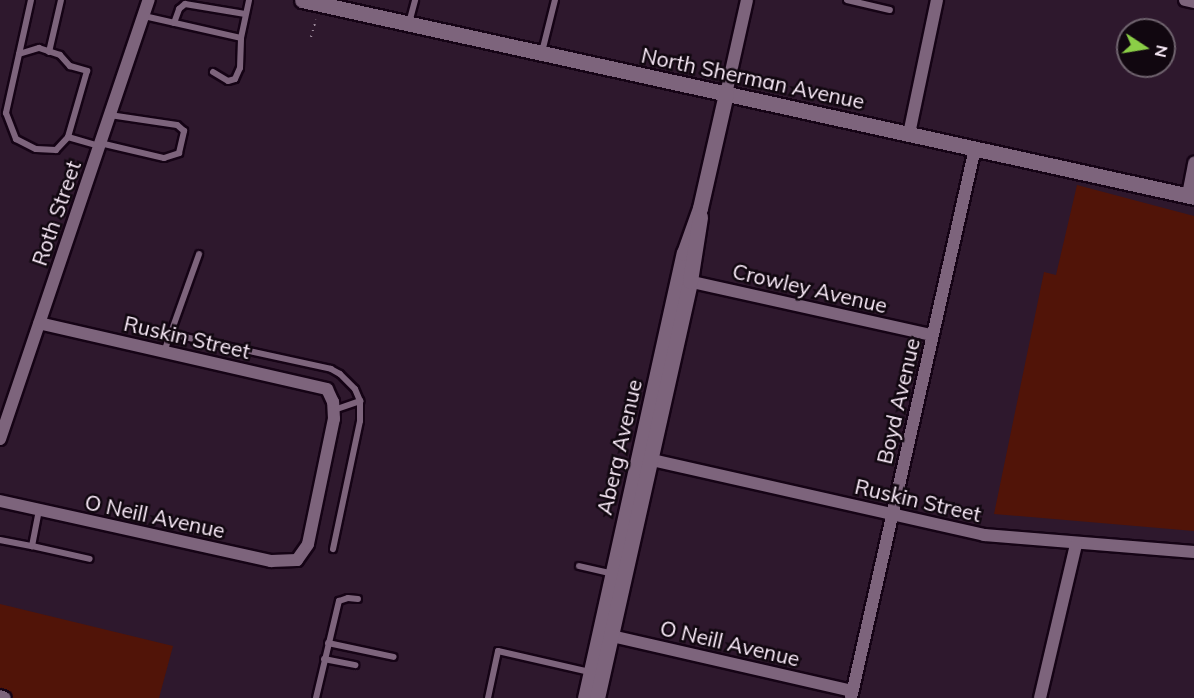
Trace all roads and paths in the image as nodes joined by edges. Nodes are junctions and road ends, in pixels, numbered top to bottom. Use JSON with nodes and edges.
{"nodes":[{"id":1,"x":32,"y":0,"type":"edge"},
{"id":2,"x":61,"y":0,"type":"edge"},
{"id":3,"x":149,"y":0,"type":"edge"},
{"id":4,"x":249,"y":0,"type":"edge"},
{"id":5,"x":302,"y":0,"type":"edge"},
{"id":6,"x":415,"y":0,"type":"edge"},
{"id":7,"x":555,"y":0,"type":"edge"},
{"id":8,"x":747,"y":0,"type":"edge"},
{"id":9,"x":847,"y":0,"type":"edge"},
{"id":10,"x":937,"y":0,"type":"edge"},
{"id":11,"x":1185,"y":0,"type":"edge"},
{"id":12,"x":1194,"y":2,"type":"edge"},
{"id":13,"x":890,"y":10,"type":"dead end"},
{"id":14,"x":245,"y":14,"type":"junction"},
{"id":15,"x":143,"y":16,"type":"junction"},
{"id":16,"x":316,"y":20,"type":"dead end"},
{"id":17,"x":174,"y":23,"type":"junction"},
{"id":18,"x":409,"y":24,"type":"junction"},
{"id":19,"x":310,"y":37,"type":"dead end"},
{"id":20,"x":241,"y":38,"type":"junction"},
{"id":21,"x":49,"y":52,"type":"junction"},
{"id":22,"x":542,"y":53,"type":"junction"},
{"id":23,"x":20,"y":54,"type":"junction"},
{"id":24,"x":213,"y":72,"type":"dead end"},
{"id":25,"x":726,"y":94,"type":"junction"},
{"id":26,"x":110,"y":115,"type":"junction"},
{"id":27,"x":909,"y":134,"type":"junction"},
{"id":28,"x":68,"y":136,"type":"junction"},
{"id":29,"x":100,"y":144,"type":"junction"},
{"id":30,"x":975,"y":148,"type":"junction"},
{"id":31,"x":1194,"y":163,"type":"edge"},
{"id":32,"x":1191,"y":196,"type":"edge"},
{"id":33,"x":199,"y":254,"type":"dead end"},
{"id":34,"x":684,"y":280,"type":"junction"},
{"id":35,"x":39,"y":323,"type":"junction"},
{"id":36,"x":171,"y":334,"type":"junction"},
{"id":37,"x":933,"y":335,"type":"junction"},
{"id":38,"x":164,"y":352,"type":"junction"},
{"id":39,"x":360,"y":401,"type":"junction"},
{"id":40,"x":334,"y":410,"type":"junction"},
{"id":41,"x":0,"y":439,"type":"edge"},
{"id":42,"x":644,"y":458,"type":"junction"},
{"id":43,"x":0,"y":501,"type":"edge"},
{"id":44,"x":39,"y":510,"type":"junction"},
{"id":45,"x":892,"y":514,"type":"junction"},
{"id":46,"x":0,"y":540,"type":"edge"},
{"id":47,"x":1076,"y":544,"type":"junction"},
{"id":48,"x":32,"y":546,"type":"junction"},
{"id":49,"x":333,"y":549,"type":"dead end"},
{"id":50,"x":1194,"y":552,"type":"edge"},
{"id":51,"x":90,"y":559,"type":"dead end"},
{"id":52,"x":579,"y":566,"type":"dead end"},
{"id":53,"x":618,"y":575,"type":"junction"},
{"id":54,"x":358,"y":599,"type":"dead end"},
{"id":55,"x":605,"y":634,"type":"junction"},
{"id":56,"x":328,"y":643,"type":"junction"},
{"id":57,"x":394,"y":657,"type":"dead end"},
{"id":58,"x":324,"y":659,"type":"junction"},
{"id":59,"x":355,"y":665,"type":"dead end"},
{"id":60,"x":591,"y":672,"type":"junction"},
{"id":61,"x":852,"y":695,"type":"edge"},
{"id":62,"x":0,"y":696,"type":"edge"},
{"id":63,"x":4,"y":698,"type":"edge"},
{"id":64,"x":316,"y":698,"type":"edge"},
{"id":65,"x":488,"y":698,"type":"edge"},
{"id":66,"x":585,"y":698,"type":"edge"},
{"id":67,"x":597,"y":698,"type":"edge"},
{"id":68,"x":1040,"y":698,"type":"edge"}],
"edges":[{"from":1,"to":23,"type":"lane"},
{"from":2,"to":21,"type":"lane"},
{"from":3,"to":15,"type":"street","name":"Roth Street"},
{"from":4,"to":14,"type":"lane"},
{"from":5,"to":18,"type":"street","name":"North Sherman Avenue"},
{"from":6,"to":18,"type":"lane"},
{"from":7,"to":22,"type":"lane"},
{"from":8,"to":25,"type":"street"},
{"from":9,"to":13,"type":"lane"},
{"from":10,"to":27,"type":"street"},
{"from":11,"to":12,"type":"street"},
{"from":14,"to":17,"type":"lane"},
{"from":14,"to":20,"type":"lane"},
{"from":15,"to":17,"type":"lane"},
{"from":15,"to":26,"type":"street","name":"Roth Street"},
{"from":16,"to":19,"type":"path"},
{"from":17,"to":20,"type":"lane"},
{"from":18,"to":22,"type":"street","name":"North Sherman Avenue"},
{"from":20,"to":24,"type":"lane"},
{"from":21,"to":23,"type":"lane"},
{"from":21,"to":28,"type":"lane"},
{"from":22,"to":25,"type":"street","name":"North Sherman Avenue"},
{"from":23,"to":28,"type":"lane"},
{"from":25,"to":27,"type":"street","name":"North Sherman Avenue"},
{"from":25,"to":34,"type":"street","name":"Aberg Avenue"},
{"from":26,"to":29,"type":"street","name":"Roth Street"},
{"from":26,"to":29,"type":"lane"},
{"from":27,"to":30,"type":"street","name":"North Sherman Avenue"},
{"from":28,"to":29,"type":"lane"},
{"from":29,"to":35,"type":"street","name":"Roth Street"},
{"from":30,"to":32,"type":"street","name":"North Sherman Avenue"},
{"from":30,"to":37,"type":"street","name":"Boyd Avenue"},
{"from":31,"to":32,"type":"street"},
{"from":33,"to":36,"type":"lane"},
{"from":34,"to":37,"type":"street","name":"Crowley Avenue"},
{"from":34,"to":42,"type":"street","name":"Aberg Avenue"},
{"from":35,"to":38,"type":"street","name":"Ruskin Street"},
{"from":35,"to":41,"type":"street","name":"Roth Street"},
{"from":36,"to":38,"type":"lane"},
{"from":36,"to":39,"type":"lane"},
{"from":37,"to":45,"type":"street","name":"Boyd Avenue"},
{"from":38,"to":40,"type":"street","name":"Ruskin Street"},
{"from":39,"to":40,"type":"lane"},
{"from":39,"to":49,"type":"lane"},
{"from":40,"to":44,"type":"street","name":"O Neill Avenue"},
{"from":42,"to":45,"type":"street","name":"Ruskin Street"},
{"from":42,"to":53,"type":"street","name":"Aberg Avenue"},
{"from":43,"to":44,"type":"street","name":"O Neill Avenue"},
{"from":44,"to":48,"type":"lane"},
{"from":45,"to":47,"type":"street","name":"Ruskin Street"},
{"from":45,"to":61,"type":"street","name":"Boyd Avenue"},
{"from":46,"to":48,"type":"lane"},
{"from":47,"to":50,"type":"street","name":"Ruskin Street"},
{"from":47,"to":68,"type":"street"},
{"from":48,"to":51,"type":"lane"},
{"from":52,"to":53,"type":"lane"},
{"from":53,"to":55,"type":"street","name":"Aberg Avenue"},
{"from":54,"to":56,"type":"lane"},
{"from":55,"to":60,"type":"street","name":"Aberg Avenue"},
{"from":55,"to":61,"type":"street","name":"O Neill Avenue"},
{"from":55,"to":67,"type":"street","name":"Aberg Avenue"},
{"from":56,"to":57,"type":"lane"},
{"from":56,"to":58,"type":"lane"},
{"from":58,"to":59,"type":"lane"},
{"from":58,"to":64,"type":"lane"},
{"from":60,"to":65,"type":"lane"},
{"from":60,"to":66,"type":"street","name":"Aberg Avenue"},
{"from":62,"to":63,"type":"street"}]}
